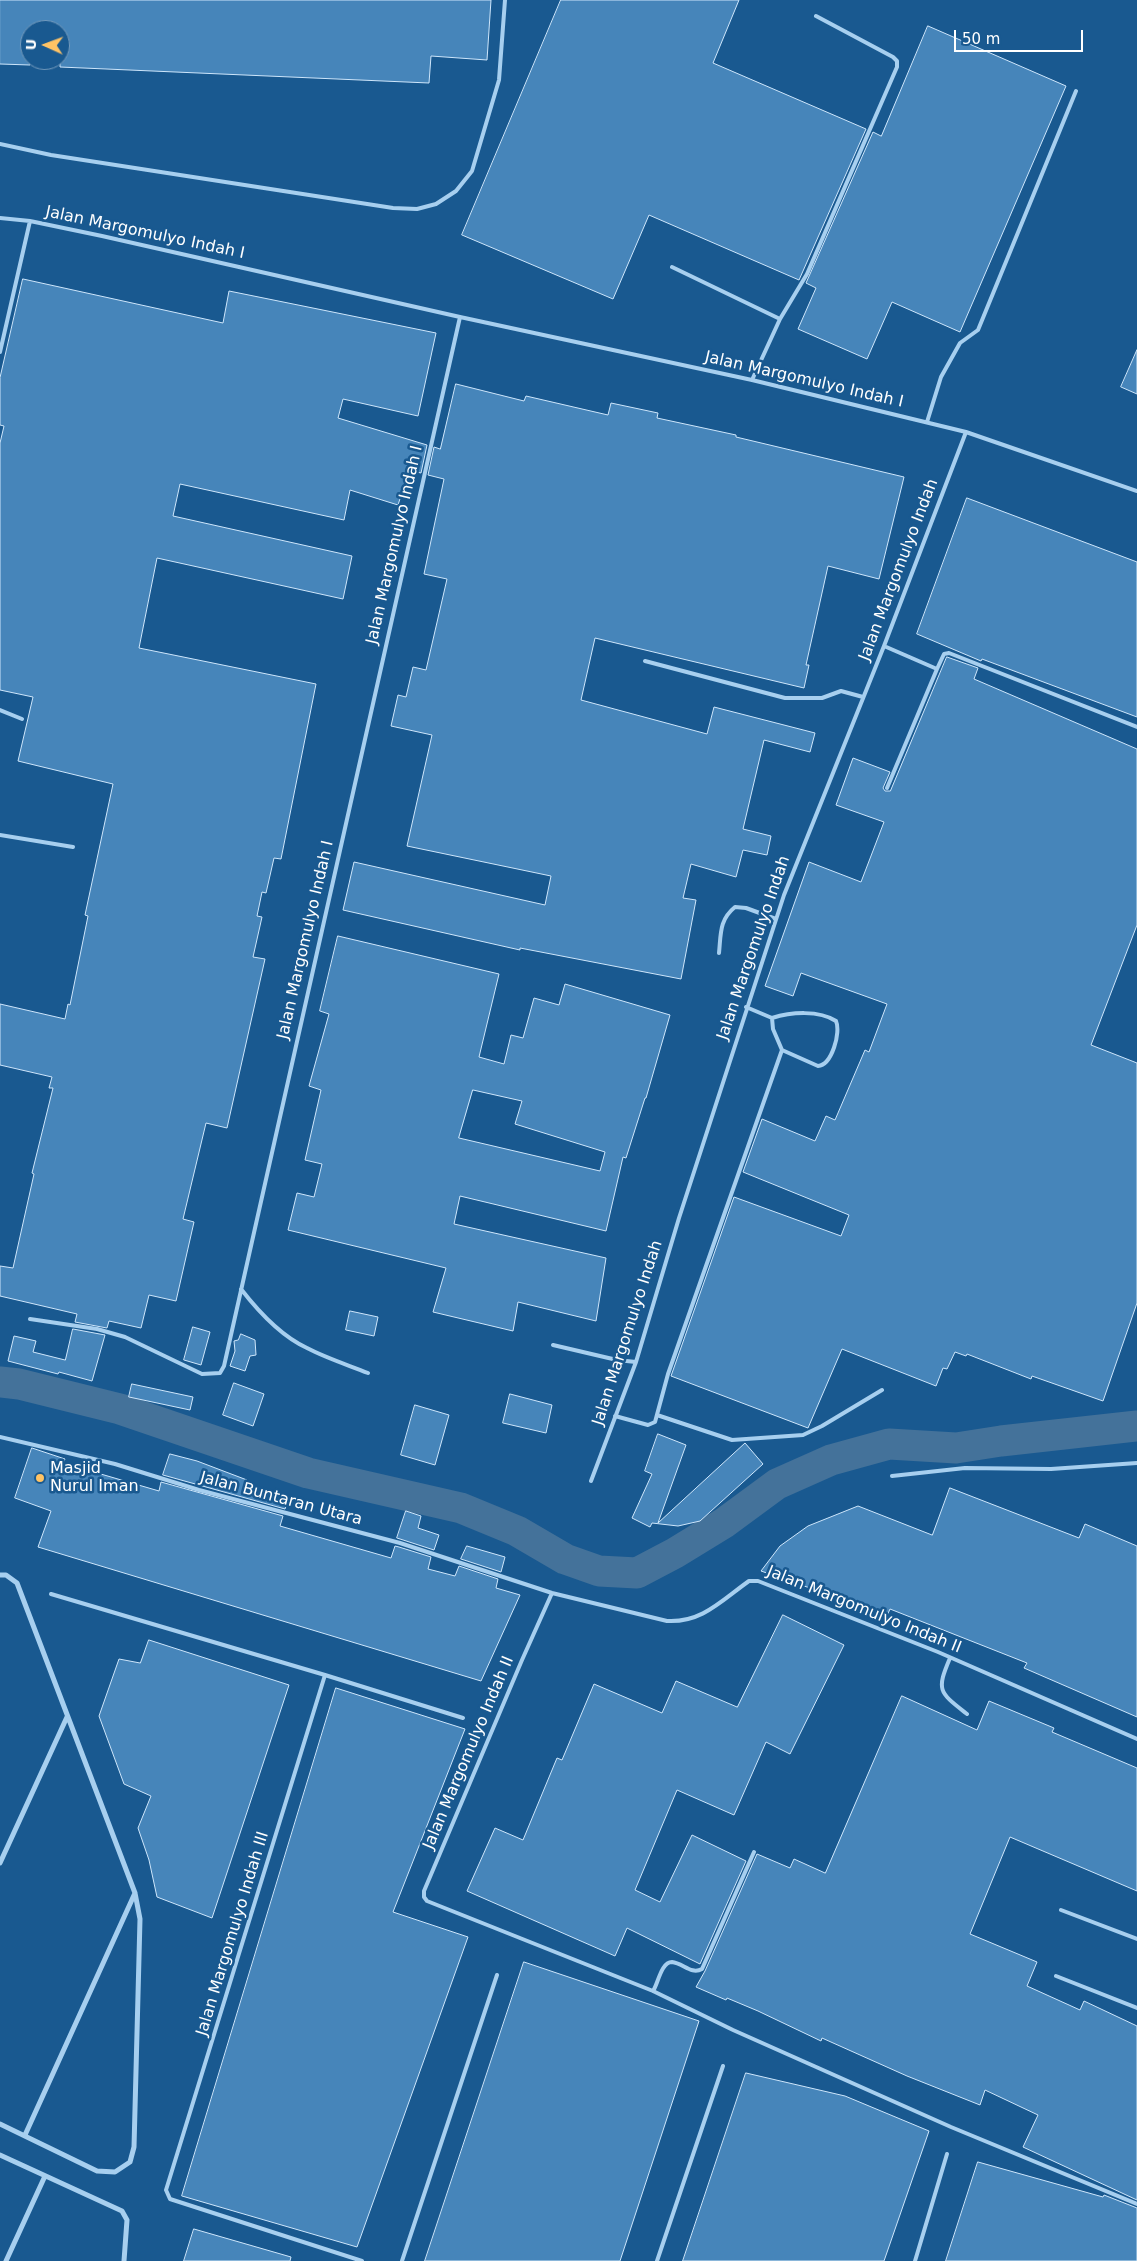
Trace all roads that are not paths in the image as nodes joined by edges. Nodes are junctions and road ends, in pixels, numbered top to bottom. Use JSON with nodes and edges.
{"nodes":[{"id":1,"x":505,"y":0,"type":"edge"},
{"id":2,"x":816,"y":16,"type":"dead end"},
{"id":3,"x":1076,"y":91,"type":"dead end"},
{"id":4,"x":0,"y":144,"type":"edge"},
{"id":5,"x":0,"y":218,"type":"edge"},
{"id":6,"x":30,"y":221,"type":"junction"},
{"id":7,"x":672,"y":267,"type":"dead end"},
{"id":8,"x":460,"y":317,"type":"junction"},
{"id":9,"x":780,"y":319,"type":"junction"},
{"id":10,"x":0,"y":352,"type":"edge"},
{"id":11,"x":752,"y":380,"type":"junction"},
{"id":12,"x":926,"y":422,"type":"junction"},
{"id":13,"x":966,"y":432,"type":"junction"},
{"id":14,"x":1137,"y":491,"type":"edge"},
{"id":15,"x":884,"y":646,"type":"junction"},
{"id":16,"x":645,"y":661,"type":"dead end"},
{"id":17,"x":936,"y":669,"type":"junction"},
{"id":18,"x":863,"y":697,"type":"junction"},
{"id":19,"x":0,"y":710,"type":"edge"},
{"id":20,"x":22,"y":719,"type":"dead end"},
{"id":21,"x":1137,"y":726,"type":"edge"},
{"id":22,"x":888,"y":788,"type":"dead end"},
{"id":23,"x":0,"y":835,"type":"edge"},
{"id":24,"x":73,"y":847,"type":"dead end"},
{"id":25,"x":776,"y":919,"type":"junction"},
{"id":26,"x":719,"y":952,"type":"dead end"},
{"id":27,"x":746,"y":1007,"type":"junction"},
{"id":28,"x":772,"y":1018,"type":"junction"},
{"id":29,"x":782,"y":1050,"type":"junction"},
{"id":30,"x":241,"y":1288,"type":"junction"},
{"id":31,"x":30,"y":1319,"type":"dead end"},
{"id":32,"x":553,"y":1345,"type":"dead end"},
{"id":33,"x":636,"y":1362,"type":"junction"},
{"id":34,"x":368,"y":1373,"type":"dead end"},
{"id":35,"x":882,"y":1390,"type":"dead end"},
{"id":36,"x":657,"y":1415,"type":"junction"},
{"id":37,"x":615,"y":1416,"type":"junction"},
{"id":38,"x":0,"y":1437,"type":"edge"},
{"id":39,"x":1137,"y":1463,"type":"edge"},
{"id":40,"x":892,"y":1476,"type":"dead end"},
{"id":41,"x":591,"y":1481,"type":"dead end"},
{"id":42,"x":0,"y":1576,"type":"edge"},
{"id":43,"x":552,"y":1593,"type":"junction"},
{"id":44,"x":51,"y":1594,"type":"dead end"},
{"id":45,"x":950,"y":1658,"type":"junction"},
{"id":46,"x":325,"y":1675,"type":"junction"},
{"id":47,"x":967,"y":1714,"type":"dead end"},
{"id":48,"x":67,"y":1717,"type":"junction"},
{"id":49,"x":463,"y":1718,"type":"dead end"},
{"id":50,"x":1137,"y":1739,"type":"edge"},
{"id":51,"x":754,"y":1852,"type":"dead end"},
{"id":52,"x":0,"y":1863,"type":"edge"},
{"id":53,"x":135,"y":1893,"type":"junction"},
{"id":54,"x":1061,"y":1910,"type":"dead end"},
{"id":55,"x":1137,"y":1939,"type":"edge"},
{"id":56,"x":497,"y":1975,"type":"dead end"},
{"id":57,"x":1056,"y":1976,"type":"dead end"},
{"id":58,"x":653,"y":1991,"type":"junction"},
{"id":59,"x":1137,"y":2008,"type":"edge"},
{"id":60,"x":723,"y":2066,"type":"dead end"},
{"id":61,"x":0,"y":2124,"type":"edge"},
{"id":62,"x":24,"y":2135,"type":"junction"},
{"id":63,"x":947,"y":2154,"type":"dead end"},
{"id":64,"x":0,"y":2155,"type":"edge"},
{"id":65,"x":45,"y":2176,"type":"junction"},
{"id":66,"x":1137,"y":2204,"type":"edge"},
{"id":67,"x":6,"y":2261,"type":"edge"},
{"id":68,"x":124,"y":2261,"type":"edge"},
{"id":69,"x":362,"y":2261,"type":"edge"},
{"id":70,"x":402,"y":2261,"type":"edge"},
{"id":71,"x":656,"y":2261,"type":"edge"},
{"id":72,"x":915,"y":2261,"type":"edge"}],
"edges":[{"from":1,"to":4,"type":"lane"},
{"from":2,"to":9,"type":"lane"},
{"from":3,"to":12,"type":"lane"},
{"from":5,"to":6,"type":"lane","name":"Jalan Margomulyo Indah I"},
{"from":6,"to":8,"type":"lane","name":"Jalan Margomulyo Indah I"},
{"from":6,"to":10,"type":"lane"},
{"from":7,"to":9,"type":"lane"},
{"from":8,"to":11,"type":"lane","name":"Jalan Margomulyo Indah I"},
{"from":8,"to":30,"type":"lane","name":"Jalan Margomulyo Indah I"},
{"from":9,"to":11,"type":"lane"},
{"from":11,"to":12,"type":"lane","name":"Jalan Margomulyo Indah I"},
{"from":12,"to":13,"type":"lane","name":"Jalan Margomulyo Indah I"},
{"from":13,"to":14,"type":"lane","name":"Jalan Margomulyo Indah I"},
{"from":13,"to":15,"type":"lane","name":"Jalan Margomulyo Indah"},
{"from":15,"to":17,"type":"lane"},
{"from":15,"to":18,"type":"lane","name":"Jalan Margomulyo Indah"},
{"from":16,"to":18,"type":"lane"},
{"from":17,"to":21,"type":"lane"},
{"from":17,"to":22,"type":"lane"},
{"from":18,"to":25,"type":"lane","name":"Jalan Margomulyo Indah"},
{"from":19,"to":20,"type":"lane"},
{"from":23,"to":24,"type":"lane"},
{"from":25,"to":26,"type":"lane"},
{"from":25,"to":27,"type":"lane","name":"Jalan Margomulyo Indah"},
{"from":27,"to":28,"type":"lane"},
{"from":27,"to":33,"type":"lane","name":"Jalan Margomulyo Indah"},
{"from":28,"to":29,"type":"lane"},
{"from":28,"to":29,"type":"lane"},
{"from":29,"to":36,"type":"lane"},
{"from":30,"to":31,"type":"lane","name":"Jalan Margomulyo Indah I"},
{"from":30,"to":34,"type":"lane"},
{"from":32,"to":33,"type":"lane"},
{"from":33,"to":37,"type":"lane","name":"Jalan Margomulyo Indah"},
{"from":35,"to":36,"type":"lane"},
{"from":36,"to":37,"type":"lane"},
{"from":37,"to":41,"type":"lane","name":"Jalan Margomulyo Indah"},
{"from":38,"to":43,"type":"lane","name":"Jalan Buntaran Utara"},
{"from":39,"to":40,"type":"lane"},
{"from":42,"to":48,"type":"street"},
{"from":43,"to":45,"type":"lane","name":"Jalan Margomulyo Indah II"},
{"from":43,"to":58,"type":"lane","name":"Jalan Margomulyo Indah II"},
{"from":44,"to":46,"type":"lane"},
{"from":45,"to":47,"type":"lane"},
{"from":45,"to":50,"type":"lane","name":"Jalan Margomulyo Indah II"},
{"from":46,"to":49,"type":"lane"},
{"from":46,"to":69,"type":"lane","name":"Jalan Margomulyo Indah III"},
{"from":48,"to":52,"type":"street"},
{"from":48,"to":53,"type":"street"},
{"from":51,"to":58,"type":"lane"},
{"from":53,"to":62,"type":"street"},
{"from":53,"to":62,"type":"street"},
{"from":54,"to":55,"type":"lane"},
{"from":56,"to":70,"type":"lane"},
{"from":57,"to":59,"type":"lane"},
{"from":58,"to":66,"type":"lane"},
{"from":60,"to":71,"type":"lane"},
{"from":61,"to":62,"type":"street"},
{"from":63,"to":72,"type":"lane"},
{"from":64,"to":65,"type":"street"},
{"from":65,"to":67,"type":"street"},
{"from":65,"to":68,"type":"street"}]}
